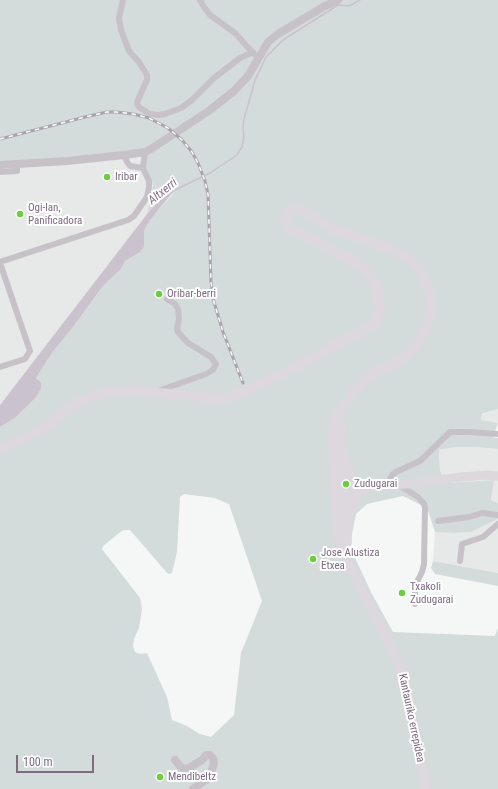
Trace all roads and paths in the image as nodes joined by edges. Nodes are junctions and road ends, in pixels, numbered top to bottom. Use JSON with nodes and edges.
{"nodes":[{"id":1,"x":123,"y":0,"type":"edge"},
{"id":2,"x":200,"y":0,"type":"edge"},
{"id":3,"x":338,"y":0,"type":"edge"},
{"id":4,"x":255,"y":55,"type":"junction"},
{"id":5,"x":145,"y":152,"type":"junction"},
{"id":6,"x":124,"y":155,"type":"junction"},
{"id":7,"x":17,"y":164,"type":"junction"},
{"id":8,"x":0,"y":165,"type":"edge"},
{"id":9,"x":143,"y":168,"type":"junction"},
{"id":10,"x":0,"y":172,"type":"edge"},
{"id":11,"x":0,"y":262,"type":"edge"},
{"id":12,"x":167,"y":299,"type":"dead end"},
{"id":13,"x":0,"y":368,"type":"edge"},
{"id":14,"x":154,"y":392,"type":"junction"},
{"id":15,"x":498,"y":434,"type":"edge"},
{"id":16,"x":0,"y":449,"type":"edge"},
{"id":17,"x":338,"y":452,"type":"junction"},
{"id":18,"x":498,"y":476,"type":"edge"},
{"id":19,"x":344,"y":484,"type":"junction"},
{"id":20,"x":388,"y":484,"type":"junction"},
{"id":21,"x":397,"y":484,"type":"junction"},
{"id":22,"x":358,"y":487,"type":"junction"},
{"id":23,"x":498,"y":515,"type":"edge"},
{"id":24,"x":438,"y":521,"type":"dead end"},
{"id":25,"x":498,"y":524,"type":"edge"},
{"id":26,"x":342,"y":526,"type":"junction"},
{"id":27,"x":460,"y":561,"type":"dead end"},
{"id":28,"x":414,"y":604,"type":"dead end"},
{"id":29,"x":175,"y":760,"type":"dead end"},
{"id":30,"x":193,"y":789,"type":"edge"},
{"id":31,"x":426,"y":789,"type":"edge"}],
"edges":[{"from":1,"to":4,"type":"street"},
{"from":2,"to":4,"type":"street"},
{"from":3,"to":4,"type":"street"},
{"from":4,"to":5,"type":"street"},
{"from":5,"to":6,"type":"street"},
{"from":5,"to":9,"type":"street"},
{"from":6,"to":7,"type":"street"},
{"from":6,"to":9,"type":"street"},
{"from":7,"to":8,"type":"street"},
{"from":7,"to":10,"type":"street"},
{"from":9,"to":11,"type":"street"},
{"from":11,"to":13,"type":"street"},
{"from":12,"to":14,"type":"street"},
{"from":14,"to":16,"type":"highway"},
{"from":14,"to":17,"type":"highway"},
{"from":15,"to":20,"type":"street"},
{"from":17,"to":19,"type":"highway"},
{"from":17,"to":22,"type":"main road"},
{"from":17,"to":26,"type":"highway"},
{"from":18,"to":21,"type":"main road"},
{"from":19,"to":22,"type":"main road"},
{"from":19,"to":26,"type":"highway"},
{"from":20,"to":21,"type":"main road"},
{"from":20,"to":22,"type":"main road"},
{"from":21,"to":28,"type":"street"},
{"from":22,"to":26,"type":"main road"},
{"from":23,"to":24,"type":"street"},
{"from":25,"to":27,"type":"street"},
{"from":26,"to":31,"type":"highway","name":"Kantauriko errepidea"},
{"from":29,"to":30,"type":"street"}]}
